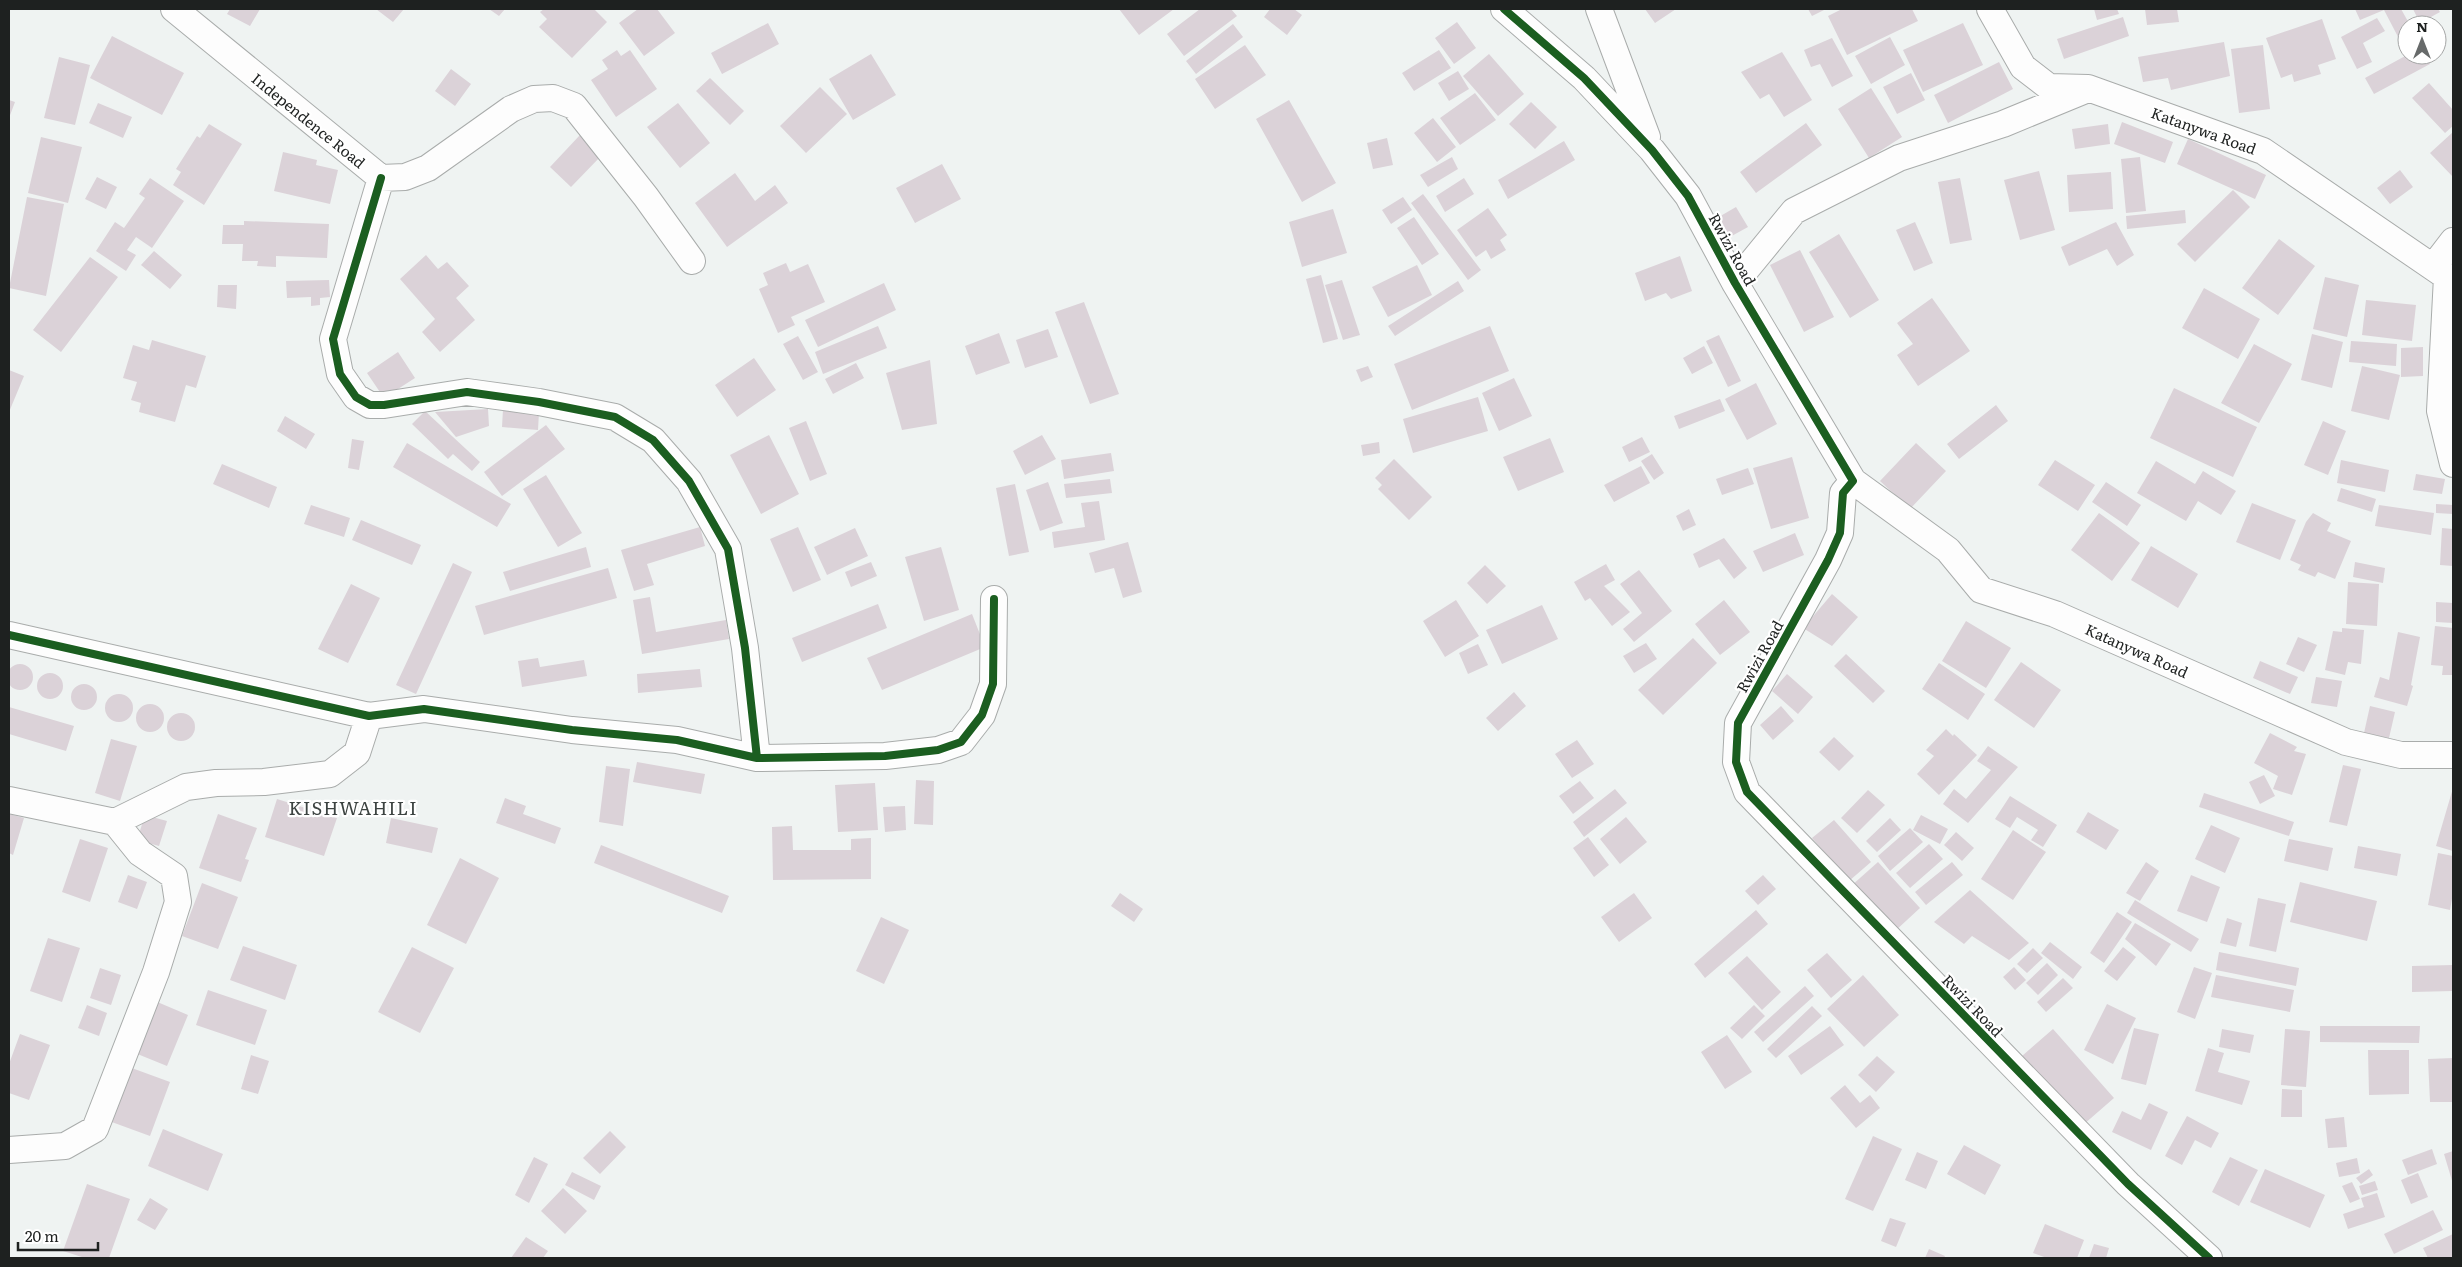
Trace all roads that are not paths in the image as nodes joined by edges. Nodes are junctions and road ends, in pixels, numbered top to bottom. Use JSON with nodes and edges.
{"nodes":[{"id":1,"x":174,"y":9,"type":"edge"},
{"id":2,"x":1504,"y":9,"type":"edge"},
{"id":3,"x":1598,"y":9,"type":"edge"},
{"id":4,"x":1990,"y":9,"type":"edge"},
{"id":5,"x":2088,"y":88,"type":"junction"},
{"id":6,"x":1652,"y":150,"type":"junction"},
{"id":7,"x":381,"y":178,"type":"junction"},
{"id":8,"x":2453,"y":241,"type":"edge"},
{"id":9,"x":692,"y":261,"type":"dead end"},
{"id":10,"x":2445,"y":275,"type":"edge"},
{"id":11,"x":1735,"y":283,"type":"junction"},
{"id":12,"x":2453,"y":464,"type":"edge"},
{"id":13,"x":1853,"y":481,"type":"junction"},
{"id":14,"x":994,"y":599,"type":"dead end"},
{"id":15,"x":9,"y":635,"type":"edge"},
{"id":16,"x":369,"y":716,"type":"junction"},
{"id":17,"x":2453,"y":755,"type":"edge"},
{"id":18,"x":757,"y":758,"type":"junction"},
{"id":19,"x":9,"y":800,"type":"edge"},
{"id":20,"x":115,"y":822,"type":"junction"},
{"id":21,"x":9,"y":1150,"type":"edge"},
{"id":22,"x":2209,"y":1258,"type":"edge"}],
"edges":[{"from":1,"to":7,"type":"street","name":"Independence Road"},
{"from":2,"to":6,"type":"street","name":"Rwizi Road"},
{"from":3,"to":6,"type":"street"},
{"from":4,"to":5,"type":"street","name":"Katanywa Road"},
{"from":5,"to":10,"type":"street","name":"Katanywa Road"},
{"from":5,"to":11,"type":"street"},
{"from":6,"to":11,"type":"street","name":"Rwizi Road"},
{"from":7,"to":9,"type":"street","name":"Independence Road"},
{"from":7,"to":18,"type":"street"},
{"from":8,"to":10,"type":"street"},
{"from":10,"to":12,"type":"street"},
{"from":11,"to":13,"type":"street","name":"Rwizi Road"},
{"from":13,"to":17,"type":"street","name":"Katanywa Road"},
{"from":13,"to":22,"type":"street","name":"Rwizi Road"},
{"from":14,"to":18,"type":"street"},
{"from":15,"to":16,"type":"street"},
{"from":16,"to":18,"type":"street"},
{"from":16,"to":20,"type":"street"},
{"from":19,"to":20,"type":"street"},
{"from":20,"to":21,"type":"street"}]}
